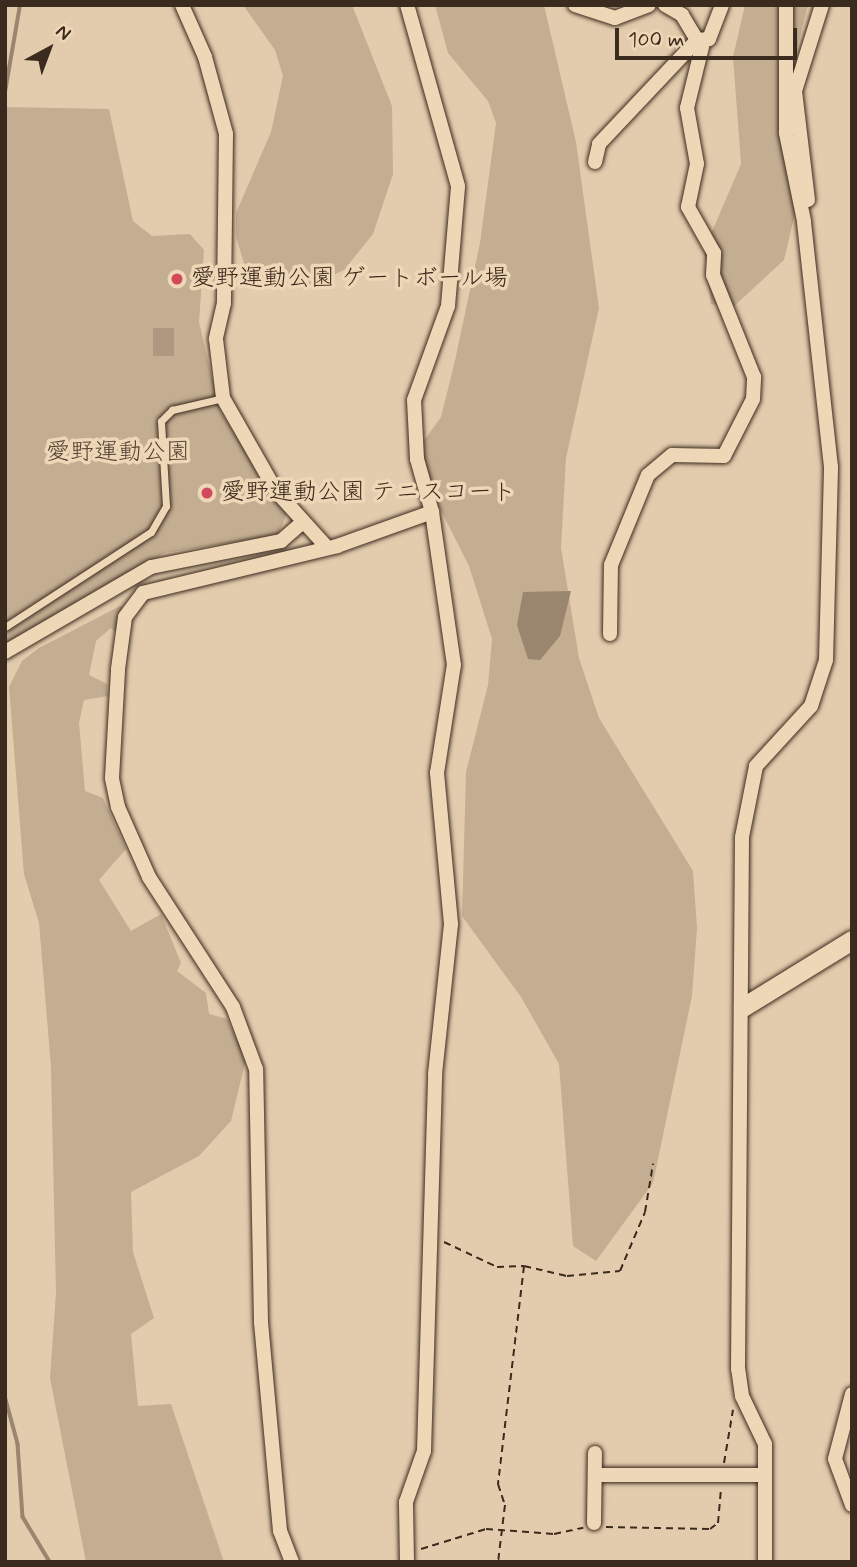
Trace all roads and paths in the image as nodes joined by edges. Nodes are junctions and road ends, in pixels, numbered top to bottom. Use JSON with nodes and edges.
{"nodes":[{"id":1,"x":182,"y":5,"type":"edge"},
{"id":2,"x":407,"y":5,"type":"edge"},
{"id":3,"x":575,"y":5,"type":"edge"},
{"id":4,"x":649,"y":5,"type":"edge"},
{"id":5,"x":665,"y":5,"type":"edge"},
{"id":6,"x":690,"y":5,"type":"edge"},
{"id":7,"x":722,"y":5,"type":"edge"},
{"id":8,"x":786,"y":5,"type":"edge"},
{"id":9,"x":822,"y":5,"type":"edge"},
{"id":10,"x":688,"y":22,"type":"junction"},
{"id":11,"x":700,"y":42,"type":"junction"},
{"id":12,"x":595,"y":162,"type":"dead end"},
{"id":13,"x":804,"y":221,"type":"junction"},
{"id":14,"x":223,"y":398,"type":"junction"},
{"id":15,"x":432,"y":512,"type":"junction"},
{"id":16,"x":303,"y":522,"type":"junction"},
{"id":17,"x":324,"y":544,"type":"junction"},
{"id":18,"x":5,"y":627,"type":"edge"},
{"id":19,"x":610,"y":634,"type":"dead end"},
{"id":20,"x":5,"y":652,"type":"edge"},
{"id":21,"x":852,"y":940,"type":"edge"},
{"id":22,"x":743,"y":1007,"type":"junction"},
{"id":23,"x":653,"y":1164,"type":"dead end"},
{"id":24,"x":429,"y":1236,"type":"junction"},
{"id":25,"x":523,"y":1266,"type":"junction"},
{"id":26,"x":852,"y":1394,"type":"edge"},
{"id":27,"x":741,"y":1396,"type":"junction"},
{"id":28,"x":595,"y":1453,"type":"dead end"},
{"id":29,"x":595,"y":1475,"type":"junction"},
{"id":30,"x":722,"y":1475,"type":"junction"},
{"id":31,"x":765,"y":1475,"type":"junction"},
{"id":32,"x":852,"y":1505,"type":"edge"},
{"id":33,"x":594,"y":1523,"type":"dead end"},
{"id":34,"x":502,"y":1531,"type":"junction"},
{"id":35,"x":407,"y":1558,"type":"edge"},
{"id":36,"x":292,"y":1562,"type":"edge"},
{"id":37,"x":498,"y":1562,"type":"edge"},
{"id":38,"x":765,"y":1562,"type":"edge"}],
"edges":[{"from":1,"to":14,"type":"street"},
{"from":2,"to":15,"type":"street"},
{"from":3,"to":4,"type":"street"},
{"from":5,"to":10,"type":"street"},
{"from":6,"to":10,"type":"street"},
{"from":7,"to":11,"type":"street"},
{"from":8,"to":13,"type":"street"},
{"from":9,"to":13,"type":"street"},
{"from":10,"to":11,"type":"street"},
{"from":11,"to":12,"type":"street"},
{"from":11,"to":19,"type":"street"},
{"from":13,"to":22,"type":"street"},
{"from":14,"to":16,"type":"street"},
{"from":14,"to":18,"type":"lane"},
{"from":15,"to":17,"type":"street"},
{"from":15,"to":24,"type":"street"},
{"from":16,"to":17,"type":"street"},
{"from":16,"to":20,"type":"street"},
{"from":17,"to":36,"type":"street"},
{"from":21,"to":22,"type":"street"},
{"from":22,"to":27,"type":"street"},
{"from":23,"to":25,"type":"path"},
{"from":24,"to":25,"type":"path"},
{"from":24,"to":35,"type":"street"},
{"from":25,"to":34,"type":"path"},
{"from":26,"to":32,"type":"street"},
{"from":27,"to":30,"type":"path"},
{"from":27,"to":31,"type":"street"},
{"from":28,"to":29,"type":"street"},
{"from":29,"to":30,"type":"street"},
{"from":29,"to":33,"type":"street"},
{"from":30,"to":31,"type":"street"},
{"from":30,"to":34,"type":"path"},
{"from":31,"to":38,"type":"street"},
{"from":34,"to":35,"type":"path"},
{"from":34,"to":37,"type":"path"}]}
